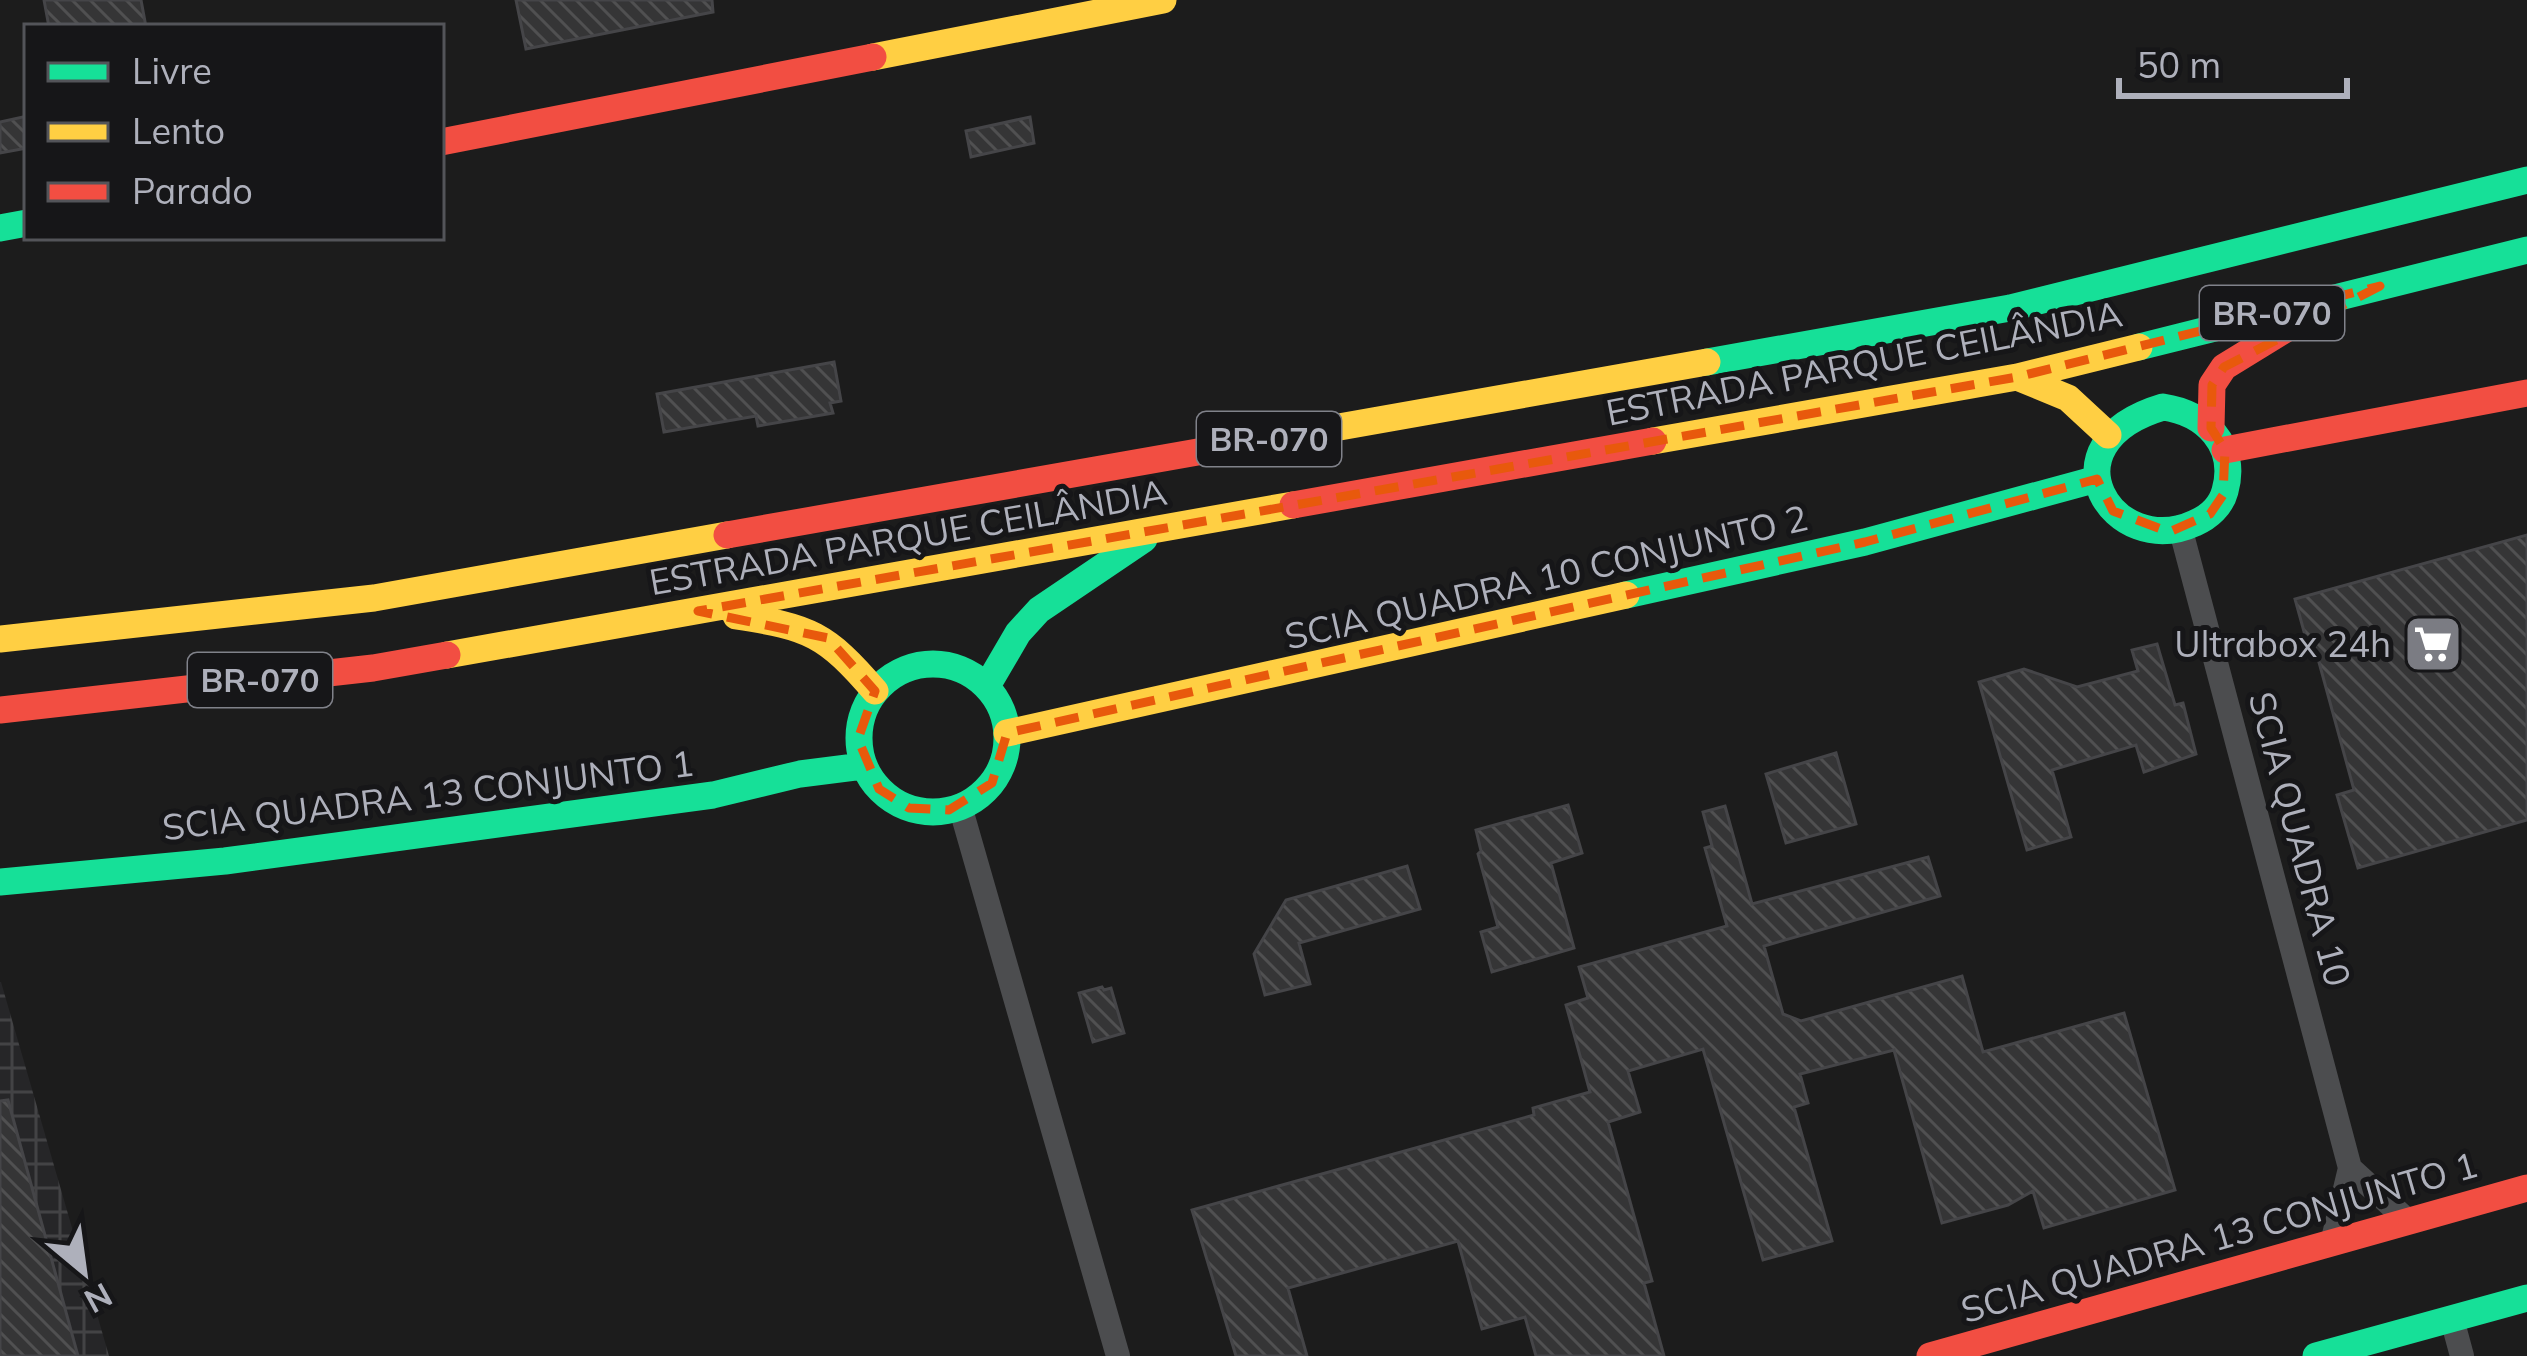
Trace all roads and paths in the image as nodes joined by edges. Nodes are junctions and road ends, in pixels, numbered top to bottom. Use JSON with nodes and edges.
{"nodes":[{"id":1,"x":1163,"y":0,"type":"edge"},
{"id":2,"x":444,"y":141,"type":"edge"},
{"id":3,"x":2527,"y":180,"type":"edge"},
{"id":4,"x":2527,"y":250,"type":"edge"},
{"id":5,"x":2380,"y":286,"type":"junction"},
{"id":6,"x":2017,"y":376,"type":"junction"},
{"id":7,"x":2527,"y":393,"type":"edge"},
{"id":8,"x":2108,"y":435,"type":"junction"},
{"id":9,"x":2218,"y":438,"type":"junction"},
{"id":10,"x":2097,"y":478,"type":"junction"},
{"id":11,"x":2180,"y":527,"type":"junction"},
{"id":12,"x":1159,"y":529,"type":"junction"},
{"id":13,"x":698,"y":611,"type":"junction"},
{"id":14,"x":0,"y":639,"type":"edge"},
{"id":15,"x":987,"y":686,"type":"junction"},
{"id":16,"x":874,"y":691,"type":"junction"},
{"id":17,"x":0,"y":710,"type":"edge"},
{"id":18,"x":1007,"y":733,"type":"junction"},
{"id":19,"x":863,"y":766,"type":"junction"},
{"id":20,"x":960,"y":806,"type":"junction"},
{"id":21,"x":0,"y":882,"type":"edge"},
{"id":22,"x":2350,"y":1168,"type":"junction"},
{"id":23,"x":2527,"y":1188,"type":"edge"},
{"id":24,"x":2408,"y":1222,"type":"junction"},
{"id":25,"x":2332,"y":1243,"type":"junction"},
{"id":26,"x":2527,"y":1298,"type":"edge"},
{"id":27,"x":2452,"y":1319,"type":"junction"},
{"id":28,"x":2363,"y":1350,"type":"edge"},
{"id":29,"x":1118,"y":1356,"type":"edge"},
{"id":30,"x":1930,"y":1356,"type":"edge"},
{"id":31,"x":2316,"y":1356,"type":"edge"},
{"id":32,"x":2462,"y":1356,"type":"edge"}],
"edges":[{"from":1,"to":2,"type":"main road"},
{"from":3,"to":14,"type":"main road","name":"ESTRADA PARQUE CEILÂNDIA","number":"BR-070"},
{"from":4,"to":5,"type":"main road","name":"ESTRADA PARQUE CEILÂNDIA","number":"BR-070"},
{"from":5,"to":6,"type":"main road","name":"ESTRADA PARQUE CEILÂNDIA","number":"BR-070"},
{"from":5,"to":9,"type":"main road"},
{"from":6,"to":8,"type":"main road"},
{"from":6,"to":12,"type":"main road","name":"ESTRADA PARQUE CEILÂNDIA","number":"BR-070"},
{"from":7,"to":9,"type":"main road"},
{"from":8,"to":9,"type":"main road"},
{"from":8,"to":10,"type":"main road"},
{"from":9,"to":11,"type":"main road"},
{"from":10,"to":11,"type":"main road"},
{"from":10,"to":18,"type":"main road","name":"SCIA QUADRA 10 CONJUNTO 2"},
{"from":11,"to":22,"type":"street","name":"SCIA QUADRA 10"},
{"from":12,"to":13,"type":"main road","name":"ESTRADA PARQUE CEILÂNDIA","number":"BR-070"},
{"from":12,"to":15,"type":"main road"},
{"from":13,"to":16,"type":"main road"},
{"from":13,"to":17,"type":"main road","name":"ESTRADA PARQUE CEILÂNDIA","number":"BR-070"},
{"from":15,"to":16,"type":"main road"},
{"from":15,"to":18,"type":"main road"},
{"from":16,"to":19,"type":"main road"},
{"from":18,"to":20,"type":"main road"},
{"from":19,"to":20,"type":"main road"},
{"from":19,"to":21,"type":"main road","name":"SCIA QUADRA 13 CONJUNTO 1"},
{"from":20,"to":29,"type":"street"},
{"from":22,"to":24,"type":"street"},
{"from":22,"to":25,"type":"street","name":"SCIA QUADRA 10"},
{"from":23,"to":24,"type":"main road","name":"SCIA QUADRA 13 CONJUNTO 1"},
{"from":24,"to":25,"type":"main road","name":"SCIA QUADRA 13 CONJUNTO 1"},
{"from":25,"to":30,"type":"main road","name":"SCIA QUADRA 13 CONJUNTO 1"},
{"from":26,"to":27,"type":"main road"},
{"from":27,"to":28,"type":"main road"},
{"from":27,"to":32,"type":"street"},
{"from":28,"to":31,"type":"main road"}]}
